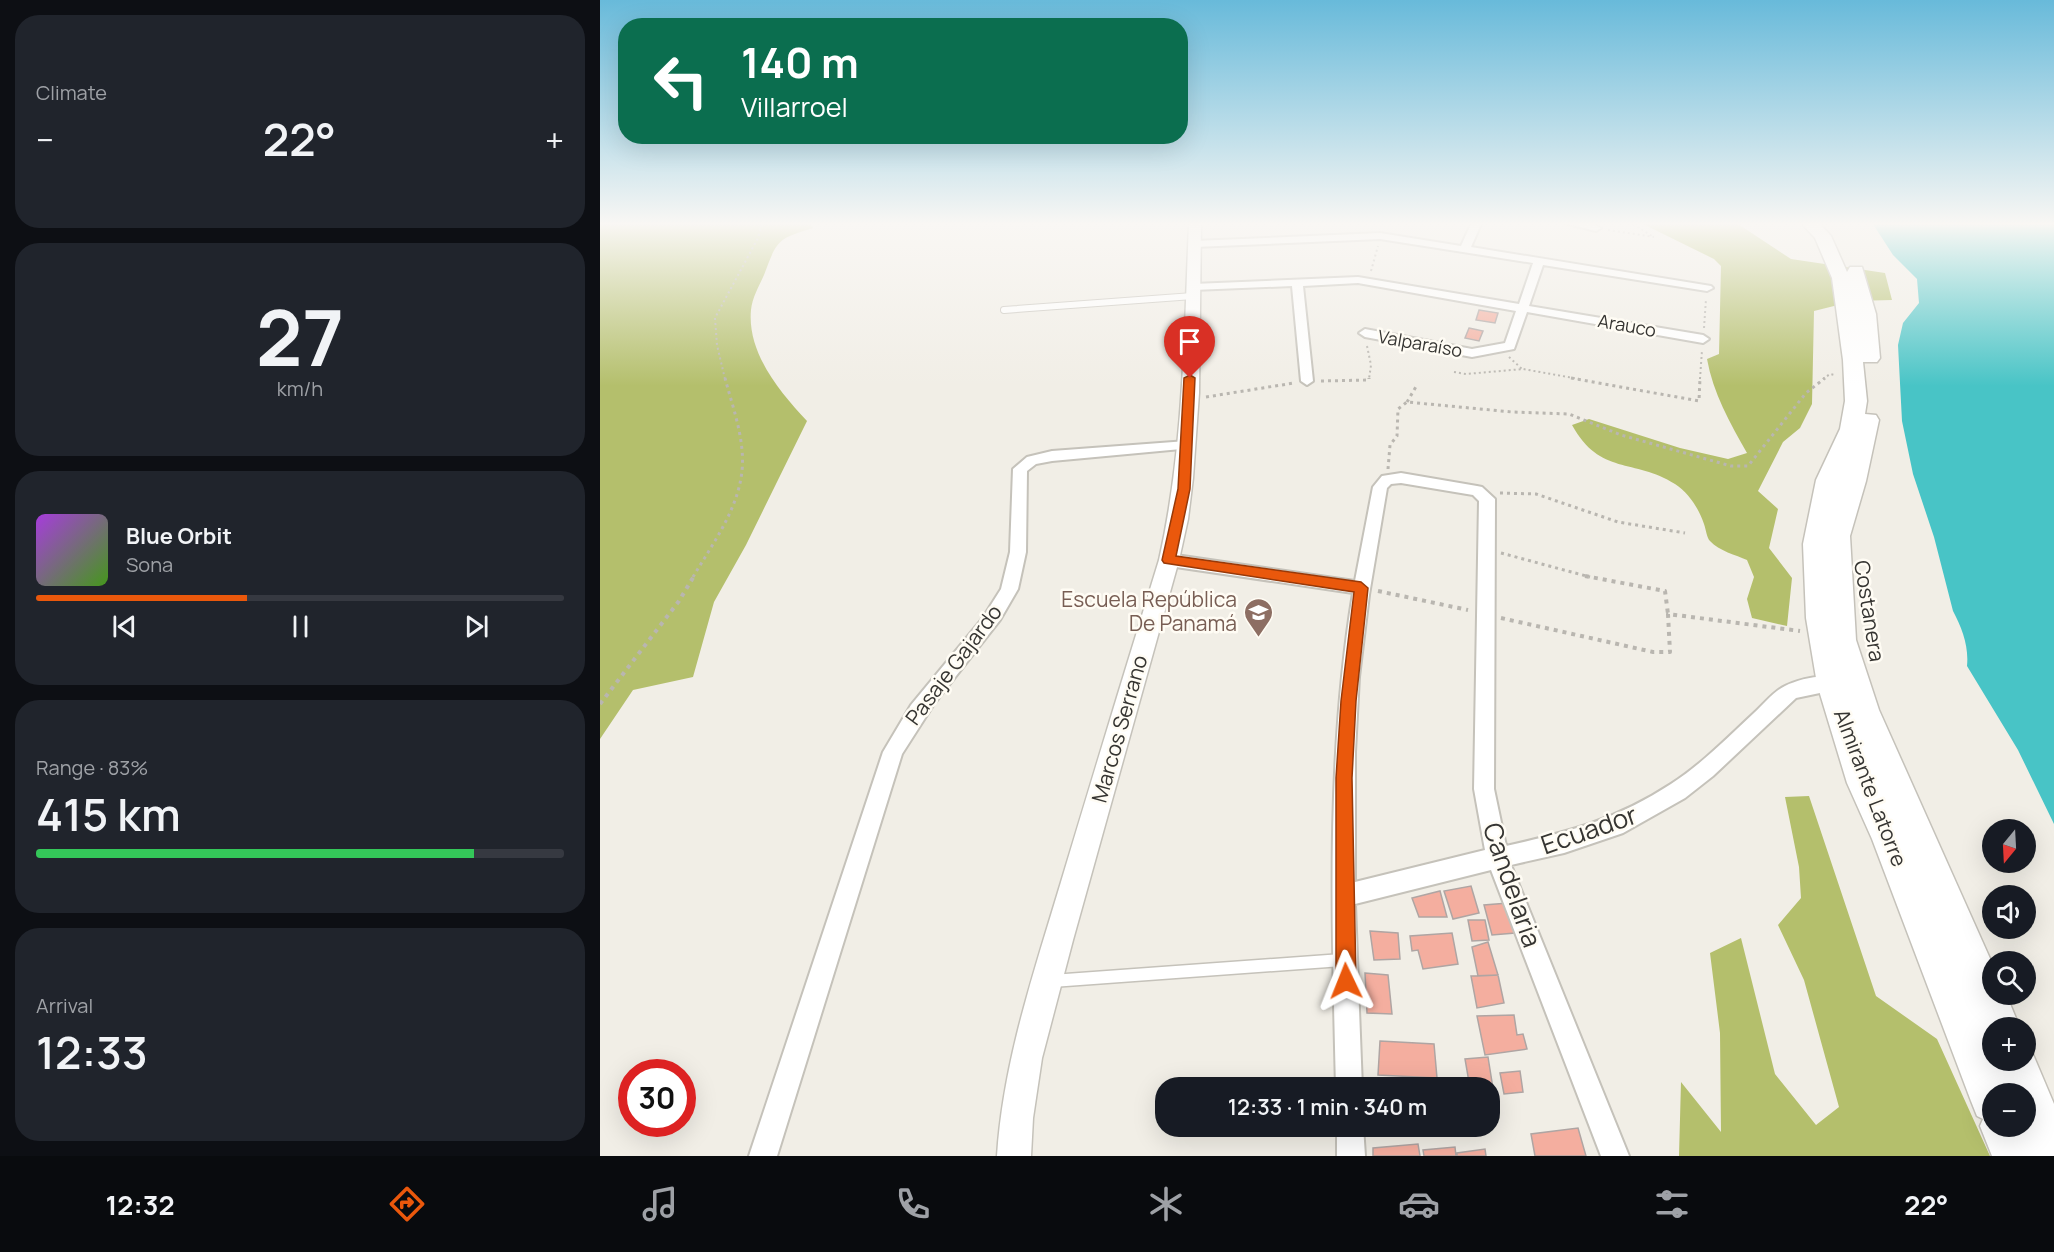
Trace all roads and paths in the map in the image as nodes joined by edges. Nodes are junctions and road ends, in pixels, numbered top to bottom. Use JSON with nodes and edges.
{"nodes":[{"id":1,"x":737,"y":278,"type":"edge"},
{"id":2,"x":1193,"y":278,"type":"edge"},
{"id":3,"x":1369,"y":278,"type":"edge"},
{"id":4,"x":1533,"y":278,"type":"edge"},
{"id":5,"x":1644,"y":278,"type":"edge"},
{"id":6,"x":1841,"y":278,"type":"edge"},
{"id":7,"x":1858,"y":278,"type":"edge"},
{"id":8,"x":1297,"y":282,"type":"junction"},
{"id":9,"x":1368,"y":282,"type":"junction"},
{"id":10,"x":1707,"y":288,"type":"joint"},
{"id":11,"x":1193,"y":292,"type":"junction"},
{"id":12,"x":1523,"y":308,"type":"junction"},
{"id":13,"x":1004,"y":310,"type":"dead end"},
{"id":14,"x":1365,"y":333,"type":"dead end"},
{"id":15,"x":1703,"y":339,"type":"junction"},
{"id":16,"x":1454,"y":372,"type":"dead end"},
{"id":17,"x":1854,"y":377,"type":"junction"},
{"id":18,"x":1306,"y":381,"type":"dead end"},
{"id":19,"x":1417,"y":385,"type":"dead end"},
{"id":20,"x":1407,"y":402,"type":"junction"},
{"id":21,"x":1187,"y":445,"type":"junction"},
{"id":22,"x":1387,"y":479,"type":"junction"},
{"id":23,"x":1482,"y":494,"type":"junction"},
{"id":24,"x":1685,"y":533,"type":"dead end"},
{"id":25,"x":1485,"y":549,"type":"junction"},
{"id":26,"x":1169,"y":560,"type":"junction"},
{"id":27,"x":1361,"y":588,"type":"junction"},
{"id":28,"x":1486,"y":614,"type":"junction"},
{"id":29,"x":1668,"y":614,"type":"junction"},
{"id":30,"x":1823,"y":634,"type":"junction"},
{"id":31,"x":1832,"y":684,"type":"junction"},
{"id":32,"x":600,"y":704,"type":"edge"},
{"id":33,"x":1497,"y":857,"type":"junction"},
{"id":34,"x":1343,"y":896,"type":"junction"},
{"id":35,"x":1345,"y":960,"type":"junction"},
{"id":36,"x":1047,"y":982,"type":"junction"},
{"id":37,"x":1995,"y":1017,"type":"edge"},
{"id":38,"x":2019,"y":1071,"type":"edge"},
{"id":39,"x":1349,"y":1077,"type":"edge"},
{"id":40,"x":1985,"y":1083,"type":"edge"},
{"id":41,"x":1350,"y":1137,"type":"edge"},
{"id":42,"x":2006,"y":1137,"type":"edge"},
{"id":43,"x":763,"y":1156,"type":"edge"},
{"id":44,"x":1014,"y":1156,"type":"edge"},
{"id":45,"x":1351,"y":1156,"type":"edge"},
{"id":46,"x":1615,"y":1156,"type":"edge"},
{"id":47,"x":2014,"y":1156,"type":"edge"},
{"id":48,"x":2054,"y":1156,"type":"edge"}],
"edges":[{"from":1,"to":32,"type":"path"},
{"from":2,"to":11,"type":"street","name":"Marcos Serrano"},
{"from":3,"to":9,"type":"path"},
{"from":4,"to":12,"type":"street"},
{"from":5,"to":10,"type":"street"},
{"from":6,"to":17,"type":"main road","name":"Almirante Latorre"},
{"from":7,"to":37,"type":"main road","name":"Almirante Latorre"},
{"from":8,"to":9,"type":"street","name":"Arauco"},
{"from":8,"to":11,"type":"street","name":"Arauco"},
{"from":8,"to":18,"type":"street"},
{"from":9,"to":12,"type":"street","name":"Arauco"},
{"from":10,"to":15,"type":"path"},
{"from":11,"to":13,"type":"lane"},
{"from":11,"to":21,"type":"street","name":"Marcos Serrano"},
{"from":12,"to":14,"type":"street","name":"Valparaíso"},
{"from":12,"to":15,"type":"street","name":"Arauco"},
{"from":15,"to":16,"type":"path"},
{"from":17,"to":20,"type":"path"},
{"from":17,"to":30,"type":"main road","name":"Almirante Latorre"},
{"from":19,"to":20,"type":"path"},
{"from":20,"to":22,"type":"path"},
{"from":21,"to":26,"type":"street","name":"Marcos Serrano"},
{"from":21,"to":43,"type":"street","name":"Pasaje Gajardo"},
{"from":22,"to":23,"type":"street"},
{"from":22,"to":27,"type":"street"},
{"from":23,"to":24,"type":"path"},
{"from":23,"to":25,"type":"street","name":"Candelaria"},
{"from":25,"to":28,"type":"street","name":"Candelaria"},
{"from":25,"to":29,"type":"path"},
{"from":26,"to":27,"type":"street"},
{"from":26,"to":36,"type":"street","name":"Marcos Serrano"},
{"from":27,"to":28,"type":"path"},
{"from":27,"to":34,"type":"street"},
{"from":28,"to":29,"type":"path"},
{"from":28,"to":33,"type":"street","name":"Candelaria"},
{"from":29,"to":30,"type":"path"},
{"from":30,"to":31,"type":"main road","name":"Almirante Latorre"},
{"from":31,"to":33,"type":"street","name":"Ecuador"},
{"from":31,"to":40,"type":"main road","name":"Almirante Latorre"},
{"from":33,"to":34,"type":"street","name":"Ecuador"},
{"from":33,"to":46,"type":"street","name":"Candelaria"},
{"from":34,"to":35,"type":"street"},
{"from":35,"to":36,"type":"lane"},
{"from":35,"to":39,"type":"street"},
{"from":36,"to":44,"type":"street","name":"Marcos Serrano"},
{"from":38,"to":48,"type":"main road"},
{"from":41,"to":45,"type":"street"},
{"from":42,"to":47,"type":"main road"}]}
